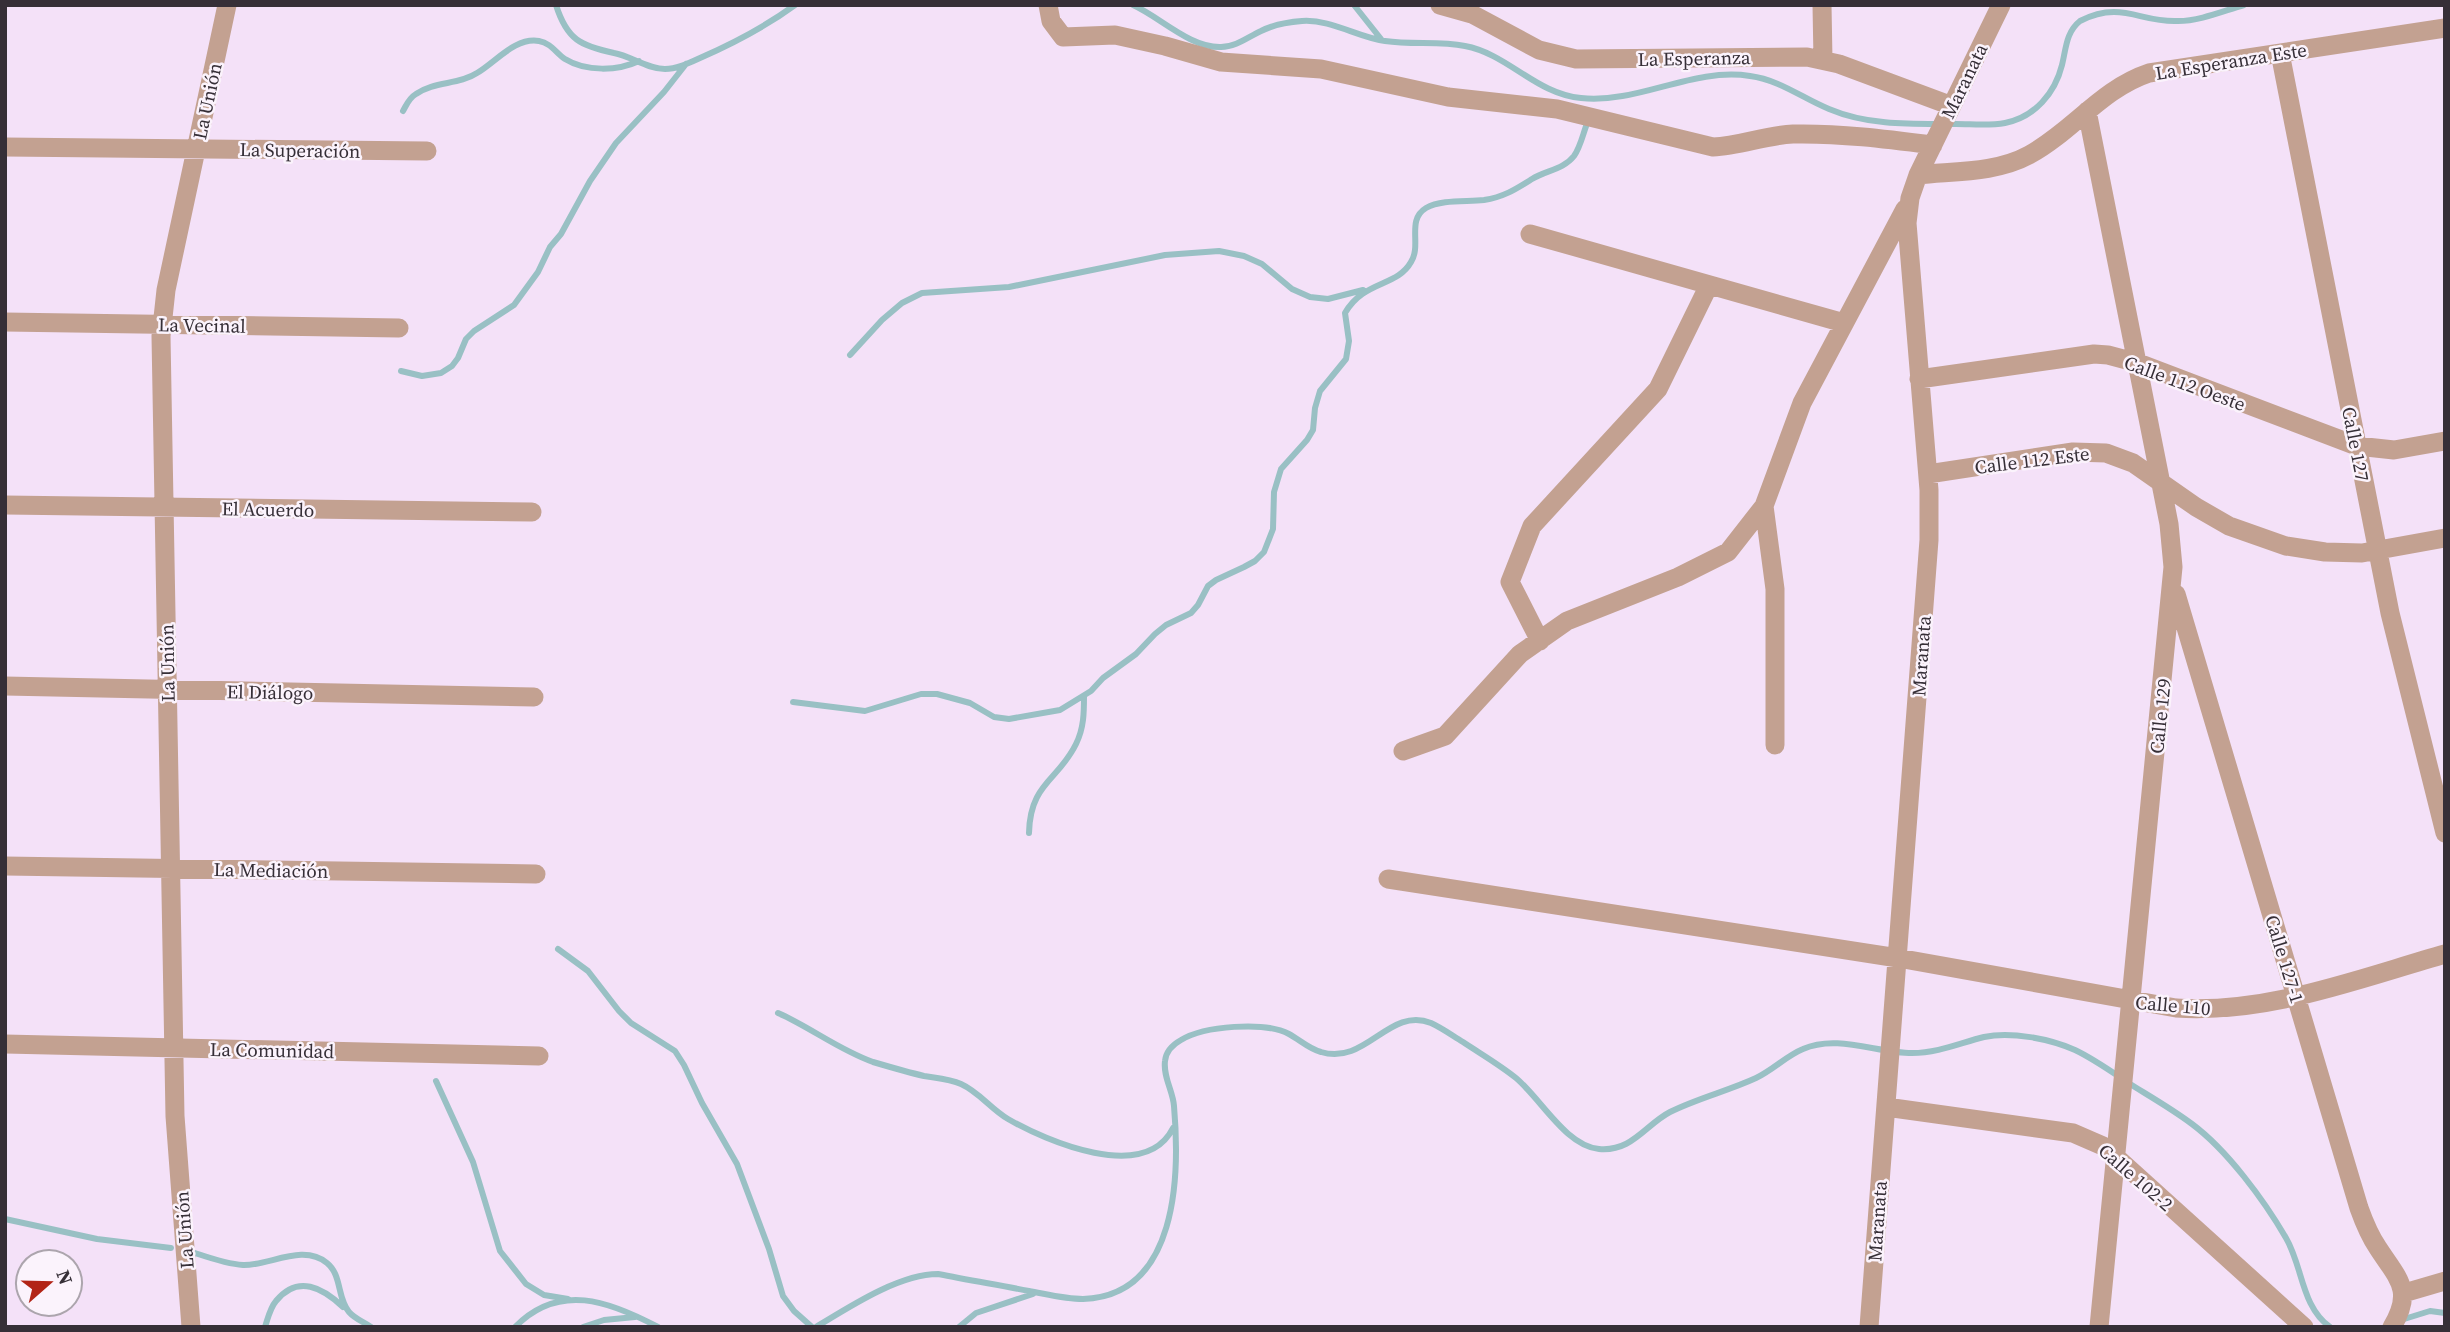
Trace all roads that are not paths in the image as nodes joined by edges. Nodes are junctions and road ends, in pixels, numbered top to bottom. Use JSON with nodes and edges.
{"nodes":[{"id":1,"x":227,"y":5,"type":"edge"},
{"id":2,"x":1048,"y":5,"type":"edge"},
{"id":3,"x":1440,"y":5,"type":"edge"},
{"id":4,"x":1822,"y":5,"type":"edge"},
{"id":5,"x":2001,"y":5,"type":"edge"},
{"id":6,"x":2445,"y":28,"type":"edge"},
{"id":7,"x":2280,"y":53,"type":"junction"},
{"id":8,"x":1824,"y":60,"type":"junction"},
{"id":9,"x":1952,"y":106,"type":"junction"},
{"id":10,"x":2087,"y":111,"type":"junction"},
{"id":11,"x":1933,"y":145,"type":"junction"},
{"id":12,"x":5,"y":147,"type":"edge"},
{"id":13,"x":196,"y":149,"type":"junction"},
{"id":14,"x":426,"y":151,"type":"dead end"},
{"id":15,"x":1918,"y":175,"type":"junction"},
{"id":16,"x":1910,"y":198,"type":"junction"},
{"id":17,"x":1530,"y":234,"type":"dead end"},
{"id":18,"x":1709,"y":285,"type":"junction"},
{"id":19,"x":5,"y":322,"type":"edge"},
{"id":20,"x":1844,"y":323,"type":"junction"},
{"id":21,"x":162,"y":324,"type":"junction"},
{"id":22,"x":399,"y":328,"type":"dead end"},
{"id":23,"x":2138,"y":363,"type":"junction"},
{"id":24,"x":1919,"y":379,"type":"junction"},
{"id":25,"x":2445,"y":441,"type":"edge"},
{"id":26,"x":2357,"y":446,"type":"junction"},
{"id":27,"x":1928,"y":474,"type":"junction"},
{"id":28,"x":2161,"y":482,"type":"junction"},
{"id":29,"x":5,"y":505,"type":"edge"},
{"id":30,"x":1764,"y":506,"type":"junction"},
{"id":31,"x":164,"y":507,"type":"junction"},
{"id":32,"x":532,"y":512,"type":"dead end"},
{"id":33,"x":2445,"y":538,"type":"edge"},
{"id":34,"x":2378,"y":552,"type":"junction"},
{"id":35,"x":2173,"y":583,"type":"junction"},
{"id":36,"x":1540,"y":640,"type":"junction"},
{"id":37,"x":5,"y":686,"type":"edge"},
{"id":38,"x":167,"y":690,"type":"junction"},
{"id":39,"x":534,"y":697,"type":"dead end"},
{"id":40,"x":1775,"y":745,"type":"dead end"},
{"id":41,"x":1403,"y":751,"type":"dead end"},
{"id":42,"x":2445,"y":833,"type":"edge"},
{"id":43,"x":5,"y":866,"type":"edge"},
{"id":44,"x":171,"y":868,"type":"junction"},
{"id":45,"x":536,"y":874,"type":"dead end"},
{"id":46,"x":1388,"y":879,"type":"dead end"},
{"id":47,"x":2445,"y":954,"type":"edge"},
{"id":48,"x":1898,"y":958,"type":"junction"},
{"id":49,"x":2296,"y":997,"type":"junction"},
{"id":50,"x":2131,"y":1001,"type":"junction"},
{"id":51,"x":5,"y":1044,"type":"edge"},
{"id":52,"x":174,"y":1048,"type":"junction"},
{"id":53,"x":539,"y":1056,"type":"dead end"},
{"id":54,"x":1886,"y":1107,"type":"junction"},
{"id":55,"x":2116,"y":1157,"type":"junction"},
{"id":56,"x":2445,"y":1280,"type":"edge"},
{"id":57,"x":2403,"y":1293,"type":"junction"},
{"id":58,"x":191,"y":1327,"type":"edge"},
{"id":59,"x":1869,"y":1327,"type":"edge"},
{"id":60,"x":2099,"y":1327,"type":"edge"},
{"id":61,"x":2304,"y":1327,"type":"edge"},
{"id":62,"x":2392,"y":1327,"type":"edge"}],
"edges":[{"from":1,"to":13,"type":"street","name":"La Unión"},
{"from":2,"to":11,"type":"street"},
{"from":3,"to":8,"type":"street","name":"La Esperanza"},
{"from":4,"to":8,"type":"street"},
{"from":5,"to":9,"type":"street","name":"Maranata"},
{"from":6,"to":7,"type":"street","name":"La Esperanza Este"},
{"from":7,"to":10,"type":"street","name":"La Esperanza Este"},
{"from":7,"to":26,"type":"street","name":"Calle 127"},
{"from":8,"to":9,"type":"street","name":"La Esperanza"},
{"from":9,"to":11,"type":"street","name":"Maranata"},
{"from":10,"to":15,"type":"street","name":"La Esperanza Este"},
{"from":10,"to":23,"type":"street","name":"Calle 129"},
{"from":11,"to":15,"type":"street","name":"Maranata"},
{"from":12,"to":13,"type":"street","name":"La Superación"},
{"from":13,"to":14,"type":"street","name":"La Superación"},
{"from":13,"to":21,"type":"street","name":"La Unión"},
{"from":15,"to":16,"type":"street","name":"Maranata"},
{"from":16,"to":20,"type":"street"},
{"from":16,"to":24,"type":"street","name":"Maranata"},
{"from":17,"to":18,"type":"street"},
{"from":18,"to":20,"type":"street"},
{"from":18,"to":36,"type":"street"},
{"from":19,"to":21,"type":"street","name":"La Vecinal"},
{"from":20,"to":30,"type":"street"},
{"from":21,"to":22,"type":"street","name":"La Vecinal"},
{"from":21,"to":31,"type":"street","name":"La Unión"},
{"from":23,"to":24,"type":"street","name":"Calle 112 Oeste"},
{"from":23,"to":26,"type":"street","name":"Calle 112 Oeste"},
{"from":23,"to":28,"type":"street","name":"Calle 129"},
{"from":24,"to":27,"type":"street","name":"Maranata"},
{"from":25,"to":26,"type":"street","name":"Calle 112 Oeste"},
{"from":26,"to":34,"type":"street","name":"Calle 127"},
{"from":27,"to":28,"type":"street","name":"Calle 112 Este"},
{"from":27,"to":48,"type":"street","name":"Maranata"},
{"from":28,"to":34,"type":"street","name":"Calle 112 Este"},
{"from":28,"to":35,"type":"street","name":"Calle 129"},
{"from":29,"to":31,"type":"street","name":"El Acuerdo"},
{"from":30,"to":36,"type":"street"},
{"from":30,"to":40,"type":"street"},
{"from":31,"to":32,"type":"street","name":"El Acuerdo"},
{"from":31,"to":38,"type":"street","name":"La Unión"},
{"from":33,"to":34,"type":"street","name":"Calle 112 Este"},
{"from":34,"to":42,"type":"street","name":"Calle 127"},
{"from":35,"to":49,"type":"street","name":"Calle 127-1"},
{"from":35,"to":50,"type":"street","name":"Calle 129"},
{"from":36,"to":41,"type":"street"},
{"from":37,"to":38,"type":"street","name":"El Diálogo"},
{"from":38,"to":39,"type":"street","name":"El Diálogo"},
{"from":38,"to":44,"type":"street","name":"La Unión"},
{"from":43,"to":44,"type":"street","name":"La Mediación"},
{"from":44,"to":45,"type":"street","name":"La Mediación"},
{"from":44,"to":52,"type":"street","name":"La Unión"},
{"from":46,"to":48,"type":"street","name":"Calle 110"},
{"from":47,"to":49,"type":"street","name":"Calle 110"},
{"from":48,"to":50,"type":"street","name":"Calle 110"},
{"from":48,"to":54,"type":"street","name":"Maranata"},
{"from":49,"to":50,"type":"street","name":"Calle 110"},
{"from":49,"to":57,"type":"street","name":"Calle 127-1"},
{"from":50,"to":55,"type":"street","name":"Calle 129"},
{"from":51,"to":52,"type":"street","name":"La Comunidad"},
{"from":52,"to":53,"type":"street","name":"La Comunidad"},
{"from":52,"to":58,"type":"street","name":"La Unión"},
{"from":54,"to":55,"type":"street","name":"Calle 102-2"},
{"from":54,"to":59,"type":"street","name":"Maranata"},
{"from":55,"to":60,"type":"street","name":"Calle 129"},
{"from":55,"to":61,"type":"street","name":"Calle 102-2"},
{"from":56,"to":57,"type":"street"},
{"from":57,"to":62,"type":"street"}]}
